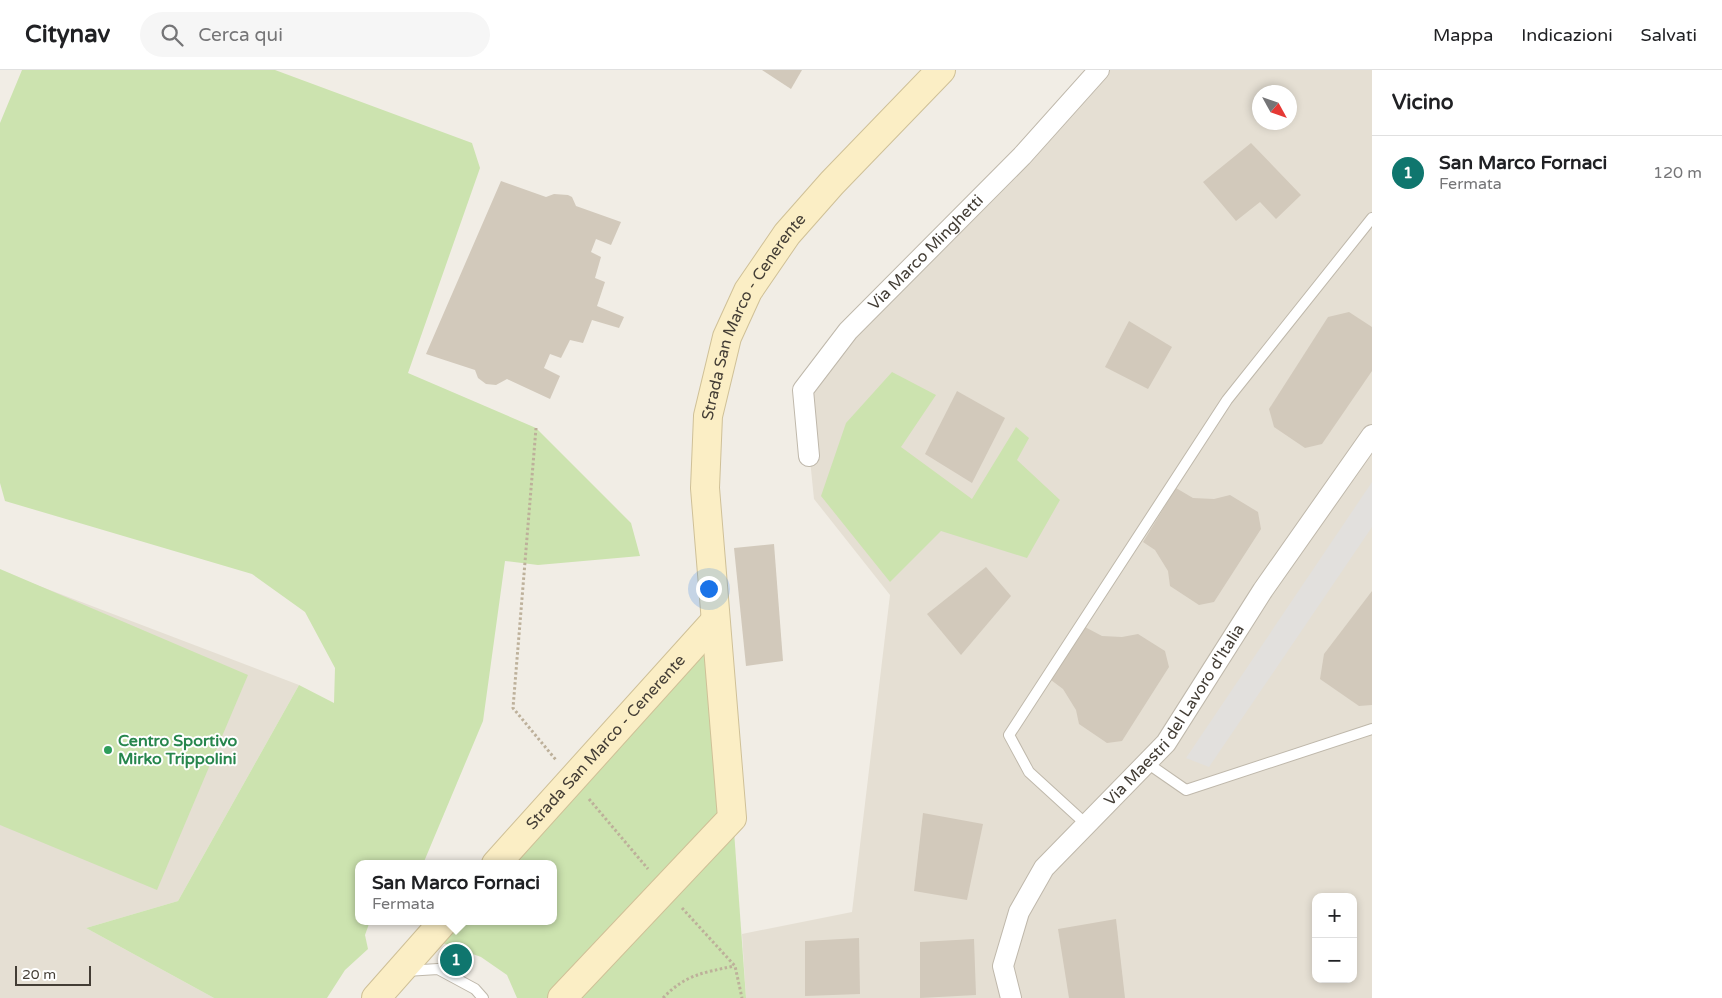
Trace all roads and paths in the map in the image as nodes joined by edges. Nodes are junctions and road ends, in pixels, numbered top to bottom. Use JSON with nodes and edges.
{"nodes":[{"id":1,"x":940,"y":70,"type":"edge"},
{"id":2,"x":1100,"y":70,"type":"edge"},
{"id":3,"x":1372,"y":218,"type":"edge"},
{"id":4,"x":1372,"y":435,"type":"edge"},
{"id":5,"x":809,"y":456,"type":"dead end"},
{"id":6,"x":715,"y":621,"type":"junction"},
{"id":7,"x":1372,"y":730,"type":"edge"},
{"id":8,"x":1147,"y":763,"type":"junction"},
{"id":9,"x":1087,"y":825,"type":"junction"},
{"id":10,"x":500,"y":860,"type":"edge"},
{"id":11,"x":440,"y":925,"type":"edge"},
{"id":12,"x":735,"y":966,"type":"dead end"},
{"id":13,"x":399,"y":972,"type":"junction"},
{"id":14,"x":376,"y":998,"type":"edge"},
{"id":15,"x":483,"y":998,"type":"edge"},
{"id":16,"x":562,"y":998,"type":"edge"},
{"id":17,"x":663,"y":998,"type":"edge"},
{"id":18,"x":1011,"y":998,"type":"edge"}],
"edges":[{"from":1,"to":6,"type":"main road","name":"Strada San Marco - Cenerente"},
{"from":2,"to":5,"type":"street","name":"Via Marco Minghetti"},
{"from":3,"to":9,"type":"lane"},
{"from":4,"to":8,"type":"street","name":"Via Maestri del Lavoro d'Italia"},
{"from":6,"to":10,"type":"main road","name":"Strada San Marco - Cenerente"},
{"from":6,"to":16,"type":"main road","name":"Strada San Marco - Cenerente"},
{"from":7,"to":8,"type":"lane"},
{"from":8,"to":9,"type":"street","name":"Via Maestri del Lavoro d'Italia"},
{"from":9,"to":18,"type":"street","name":"Via Maestri del Lavoro d'Italia"},
{"from":11,"to":13,"type":"main road"},
{"from":12,"to":17,"type":"path"},
{"from":13,"to":14,"type":"main road"},
{"from":13,"to":15,"type":"lane"}]}
